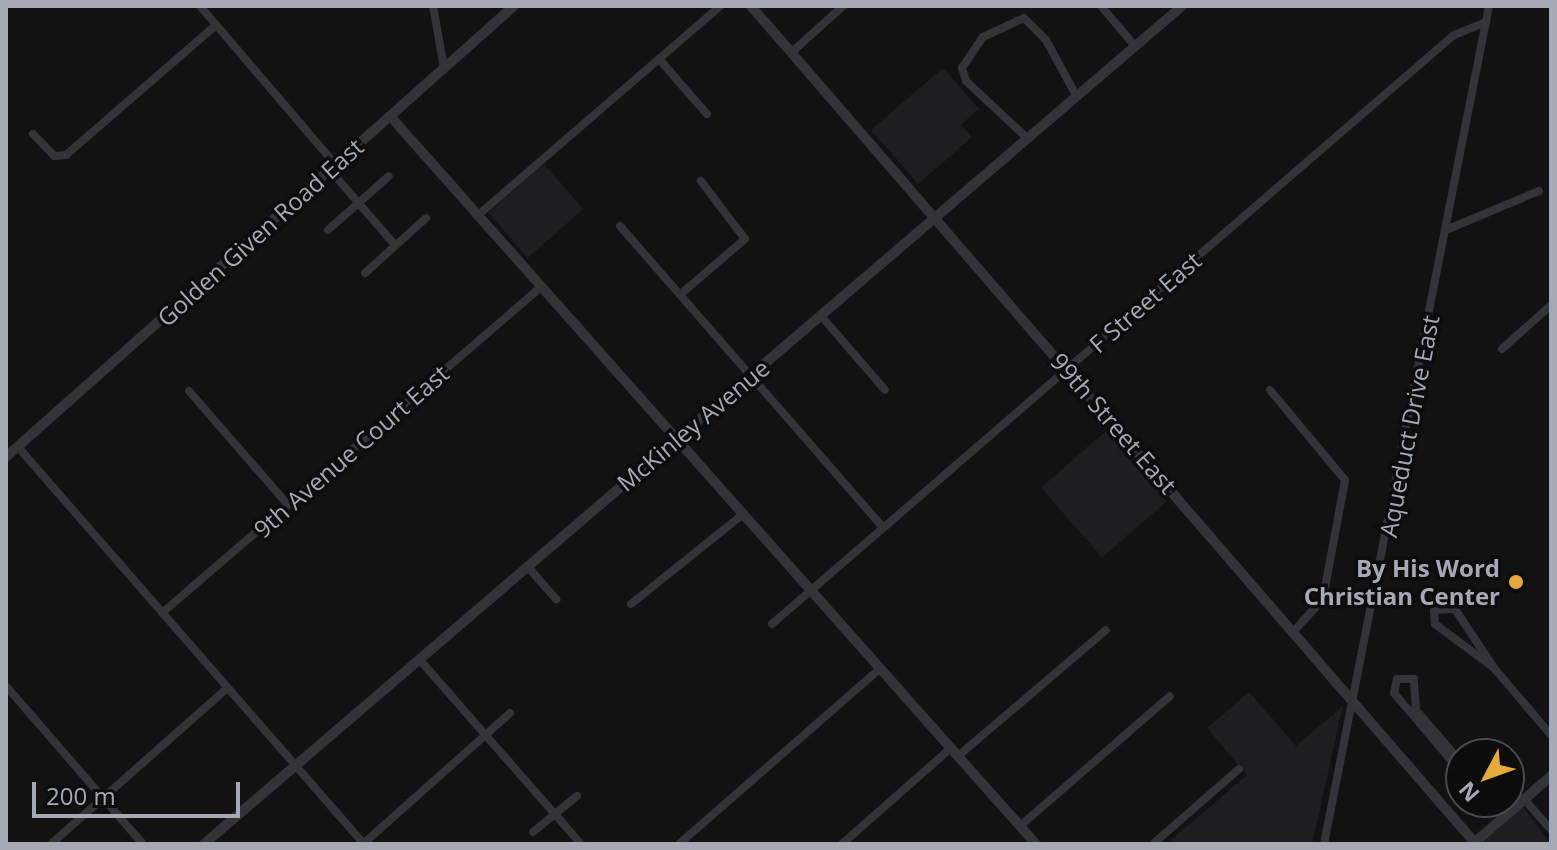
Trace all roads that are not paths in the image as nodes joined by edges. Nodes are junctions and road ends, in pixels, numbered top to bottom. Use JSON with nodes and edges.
{"nodes":[{"id":1,"x":200,"y":6,"type":"edge"},
{"id":2,"x":433,"y":6,"type":"edge"},
{"id":3,"x":514,"y":6,"type":"edge"},
{"id":4,"x":720,"y":6,"type":"edge"},
{"id":5,"x":751,"y":6,"type":"edge"},
{"id":6,"x":843,"y":6,"type":"edge"},
{"id":7,"x":1101,"y":6,"type":"edge"},
{"id":8,"x":1182,"y":6,"type":"edge"},
{"id":9,"x":1489,"y":6,"type":"edge"},
{"id":10,"x":1486,"y":22,"type":"junction"},
{"id":11,"x":216,"y":25,"type":"junction"},
{"id":12,"x":1135,"y":46,"type":"junction"},
{"id":13,"x":792,"y":52,"type":"junction"},
{"id":14,"x":659,"y":59,"type":"junction"},
{"id":15,"x":444,"y":68,"type":"junction"},
{"id":16,"x":1077,"y":97,"type":"junction"},
{"id":17,"x":707,"y":114,"type":"dead end"},
{"id":18,"x":390,"y":116,"type":"junction"},
{"id":19,"x":33,"y":134,"type":"dead end"},
{"id":20,"x":1028,"y":139,"type":"junction"},
{"id":21,"x":333,"y":168,"type":"junction"},
{"id":22,"x":389,"y":176,"type":"dead end"},
{"id":23,"x":701,"y":181,"type":"dead end"},
{"id":24,"x":1539,"y":191,"type":"dead end"},
{"id":25,"x":359,"y":203,"type":"junction"},
{"id":26,"x":477,"y":216,"type":"junction"},
{"id":27,"x":426,"y":218,"type":"dead end"},
{"id":28,"x":937,"y":219,"type":"junction"},
{"id":29,"x":620,"y":226,"type":"dead end"},
{"id":30,"x":328,"y":230,"type":"dead end"},
{"id":31,"x":1446,"y":230,"type":"junction"},
{"id":32,"x":395,"y":245,"type":"junction"},
{"id":33,"x":365,"y":273,"type":"dead end"},
{"id":34,"x":539,"y":289,"type":"junction"},
{"id":35,"x":682,"y":293,"type":"junction"},
{"id":36,"x":1551,"y":305,"type":"edge"},
{"id":37,"x":822,"y":317,"type":"junction"},
{"id":38,"x":1502,"y":349,"type":"dead end"},
{"id":39,"x":1067,"y":370,"type":"junction"},
{"id":40,"x":752,"y":376,"type":"junction"},
{"id":41,"x":885,"y":390,"type":"dead end"},
{"id":42,"x":1270,"y":390,"type":"dead end"},
{"id":43,"x":189,"y":391,"type":"dead end"},
{"id":44,"x":676,"y":439,"type":"junction"},
{"id":45,"x":18,"y":447,"type":"junction"},
{"id":46,"x":6,"y":457,"type":"edge"},
{"id":47,"x":288,"y":505,"type":"junction"},
{"id":48,"x":742,"y":515,"type":"junction"},
{"id":49,"x":883,"y":528,"type":"junction"},
{"id":50,"x":528,"y":567,"type":"junction"},
{"id":51,"x":808,"y":592,"type":"junction"},
{"id":52,"x":556,"y":599,"type":"dead end"},
{"id":53,"x":631,"y":604,"type":"dead end"},
{"id":54,"x":162,"y":613,"type":"junction"},
{"id":55,"x":772,"y":624,"type":"dead end"},
{"id":56,"x":1106,"y":630,"type":"dead end"},
{"id":57,"x":1294,"y":631,"type":"junction"},
{"id":58,"x":419,"y":659,"type":"junction"},
{"id":59,"x":1494,"y":668,"type":"junction"},
{"id":60,"x":877,"y":671,"type":"junction"},
{"id":61,"x":6,"y":686,"type":"edge"},
{"id":62,"x":226,"y":689,"type":"junction"},
{"id":63,"x":1170,"y":696,"type":"dead end"},
{"id":64,"x":1357,"y":704,"type":"junction"},
{"id":65,"x":510,"y":713,"type":"dead end"},
{"id":66,"x":487,"y":735,"type":"junction"},
{"id":67,"x":1551,"y":735,"type":"edge"},
{"id":68,"x":1445,"y":744,"type":"edge"},
{"id":69,"x":954,"y":752,"type":"junction"},
{"id":70,"x":1445,"y":753,"type":"edge"},
{"id":71,"x":294,"y":766,"type":"junction"},
{"id":72,"x":1239,"y":769,"type":"dead end"},
{"id":73,"x":1551,"y":776,"type":"edge"},
{"id":74,"x":577,"y":796,"type":"dead end"},
{"id":75,"x":103,"y":799,"type":"junction"},
{"id":76,"x":1525,"y":800,"type":"joint"},
{"id":77,"x":556,"y":814,"type":"junction"},
{"id":78,"x":1500,"y":818,"type":"edge"},
{"id":79,"x":1020,"y":826,"type":"junction"},
{"id":80,"x":1551,"y":830,"type":"edge"},
{"id":81,"x":533,"y":832,"type":"dead end"},
{"id":82,"x":1474,"y":843,"type":"edge"},
{"id":83,"x":51,"y":844,"type":"edge"},
{"id":84,"x":143,"y":844,"type":"edge"},
{"id":85,"x":204,"y":844,"type":"edge"},
{"id":86,"x":363,"y":844,"type":"edge"},
{"id":87,"x":581,"y":844,"type":"edge"},
{"id":88,"x":679,"y":844,"type":"edge"},
{"id":89,"x":842,"y":844,"type":"edge"},
{"id":90,"x":1036,"y":844,"type":"edge"},
{"id":91,"x":1153,"y":844,"type":"edge"},
{"id":92,"x":1324,"y":844,"type":"edge"}],
"edges":[{"from":1,"to":11,"type":"street"},
{"from":2,"to":15,"type":"street"},
{"from":3,"to":15,"type":"street","name":"Golden Given Road East"},
{"from":4,"to":14,"type":"street"},
{"from":5,"to":13,"type":"street","name":"99th Street East"},
{"from":6,"to":13,"type":"street"},
{"from":7,"to":12,"type":"street"},
{"from":8,"to":12,"type":"street","name":"McKinley Avenue"},
{"from":9,"to":10,"type":"street","name":"Aqueduct Drive East"},
{"from":10,"to":31,"type":"street","name":"Aqueduct Drive East"},
{"from":10,"to":39,"type":"street","name":"F Street East"},
{"from":11,"to":19,"type":"street"},
{"from":11,"to":21,"type":"street"},
{"from":12,"to":16,"type":"street","name":"McKinley Avenue"},
{"from":13,"to":28,"type":"street","name":"99th Street East"},
{"from":14,"to":17,"type":"street"},
{"from":14,"to":26,"type":"street"},
{"from":15,"to":18,"type":"street","name":"Golden Given Road East"},
{"from":16,"to":20,"type":"street","name":"McKinley Avenue"},
{"from":16,"to":20,"type":"street"},
{"from":18,"to":21,"type":"street","name":"Golden Given Road East"},
{"from":18,"to":26,"type":"street"},
{"from":20,"to":28,"type":"street","name":"McKinley Avenue"},
{"from":21,"to":25,"type":"street"},
{"from":21,"to":45,"type":"street","name":"Golden Given Road East"},
{"from":22,"to":25,"type":"street"},
{"from":23,"to":35,"type":"street"},
{"from":24,"to":31,"type":"street"},
{"from":25,"to":30,"type":"street"},
{"from":25,"to":32,"type":"street"},
{"from":26,"to":34,"type":"street"},
{"from":27,"to":32,"type":"street"},
{"from":28,"to":37,"type":"street","name":"McKinley Avenue"},
{"from":28,"to":39,"type":"street","name":"99th Street East"},
{"from":29,"to":35,"type":"street"},
{"from":31,"to":64,"type":"street","name":"Aqueduct Drive East"},
{"from":32,"to":33,"type":"street"},
{"from":34,"to":44,"type":"street"},
{"from":34,"to":47,"type":"street","name":"9th Avenue Court East"},
{"from":35,"to":40,"type":"street"},
{"from":36,"to":38,"type":"street"},
{"from":37,"to":40,"type":"street","name":"McKinley Avenue"},
{"from":37,"to":41,"type":"street"},
{"from":39,"to":49,"type":"street","name":"F Street East"},
{"from":39,"to":57,"type":"street","name":"99th Street East"},
{"from":40,"to":44,"type":"street","name":"McKinley Avenue"},
{"from":40,"to":49,"type":"street"},
{"from":42,"to":57,"type":"street"},
{"from":43,"to":47,"type":"street"},
{"from":44,"to":48,"type":"street"},
{"from":44,"to":50,"type":"street","name":"McKinley Avenue"},
{"from":45,"to":46,"type":"street","name":"Golden Given Road East"},
{"from":45,"to":54,"type":"street"},
{"from":47,"to":54,"type":"street","name":"9th Avenue Court East"},
{"from":48,"to":51,"type":"street"},
{"from":48,"to":53,"type":"street"},
{"from":49,"to":51,"type":"street","name":"F Street East"},
{"from":50,"to":52,"type":"street"},
{"from":50,"to":58,"type":"street","name":"McKinley Avenue"},
{"from":51,"to":55,"type":"street","name":"F Street East"},
{"from":51,"to":60,"type":"street"},
{"from":54,"to":62,"type":"street"},
{"from":56,"to":69,"type":"street"},
{"from":57,"to":64,"type":"street","name":"99th Street East"},
{"from":58,"to":66,"type":"street"},
{"from":58,"to":71,"type":"street","name":"McKinley Avenue"},
{"from":59,"to":59,"type":"street"},
{"from":59,"to":67,"type":"street"},
{"from":60,"to":69,"type":"street"},
{"from":60,"to":88,"type":"street"},
{"from":61,"to":75,"type":"street"},
{"from":62,"to":71,"type":"street"},
{"from":62,"to":75,"type":"street"},
{"from":63,"to":79,"type":"street"},
{"from":64,"to":82,"type":"street","name":"99th Street East"},
{"from":64,"to":92,"type":"street","name":"Aqueduct Drive East"},
{"from":65,"to":66,"type":"street"},
{"from":66,"to":77,"type":"street"},
{"from":66,"to":86,"type":"street"},
{"from":68,"to":70,"type":"street"},
{"from":69,"to":79,"type":"street"},
{"from":69,"to":89,"type":"street"},
{"from":71,"to":85,"type":"street","name":"McKinley Avenue"},
{"from":71,"to":86,"type":"street"},
{"from":72,"to":91,"type":"street"},
{"from":73,"to":76,"type":"street"},
{"from":74,"to":77,"type":"street"},
{"from":75,"to":83,"type":"street"},
{"from":75,"to":84,"type":"street"},
{"from":76,"to":80,"type":"street"},
{"from":77,"to":81,"type":"street"},
{"from":77,"to":87,"type":"street"},
{"from":78,"to":82,"type":"street"},
{"from":79,"to":90,"type":"street"}]}
